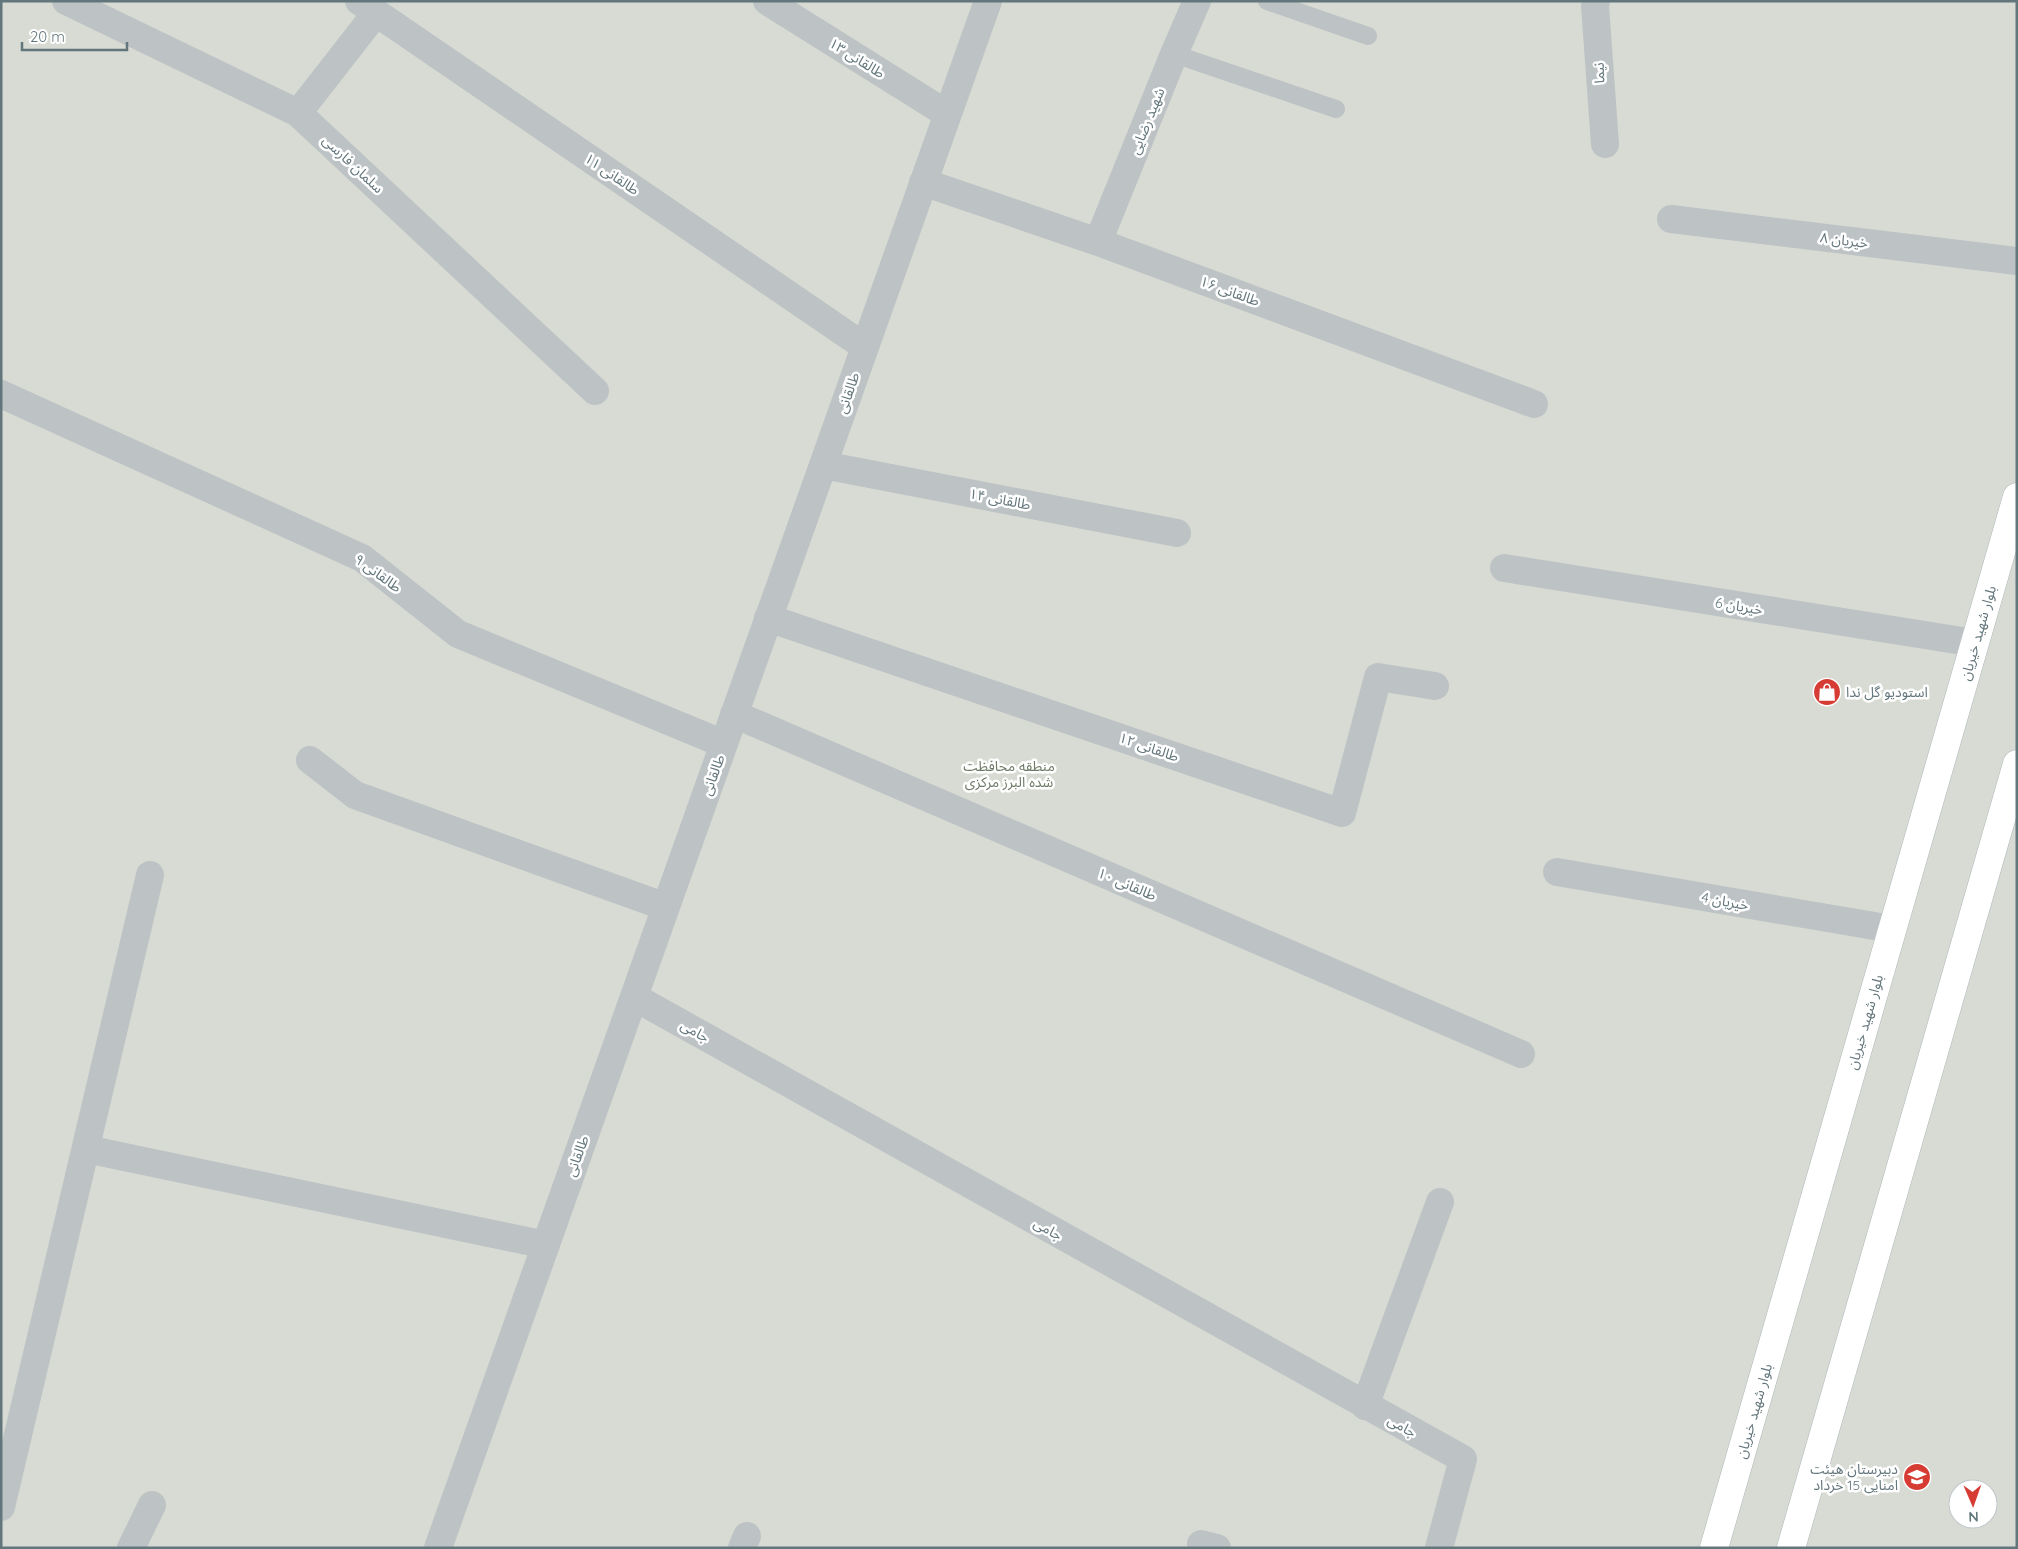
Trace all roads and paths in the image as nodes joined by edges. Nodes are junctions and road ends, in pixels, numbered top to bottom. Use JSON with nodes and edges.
{"nodes":[{"id":1,"x":66,"y":1,"type":"edge"},
{"id":2,"x":768,"y":1,"type":"edge"},
{"id":3,"x":988,"y":1,"type":"edge"},
{"id":4,"x":1197,"y":1,"type":"edge"},
{"id":5,"x":1267,"y":1,"type":"edge"},
{"id":6,"x":1596,"y":1,"type":"edge"},
{"id":7,"x":367,"y":7,"type":"edge"},
{"id":8,"x":1368,"y":36,"type":"dead end"},
{"id":9,"x":1174,"y":54,"type":"junction"},
{"id":10,"x":1336,"y":109,"type":"dead end"},
{"id":11,"x":298,"y":113,"type":"junction"},
{"id":12,"x":947,"y":114,"type":"junction"},
{"id":13,"x":1605,"y":144,"type":"dead end"},
{"id":14,"x":923,"y":182,"type":"junction"},
{"id":15,"x":1672,"y":219,"type":"dead end"},
{"id":16,"x":1098,"y":242,"type":"junction"},
{"id":17,"x":2017,"y":261,"type":"edge"},
{"id":18,"x":865,"y":347,"type":"junction"},
{"id":19,"x":595,"y":391,"type":"dead end"},
{"id":20,"x":1,"y":394,"type":"edge"},
{"id":21,"x":1534,"y":404,"type":"dead end"},
{"id":22,"x":823,"y":465,"type":"junction"},
{"id":23,"x":2017,"y":496,"type":"edge"},
{"id":24,"x":1177,"y":533,"type":"dead end"},
{"id":25,"x":1504,"y":568,"type":"dead end"},
{"id":26,"x":768,"y":618,"type":"junction"},
{"id":27,"x":1975,"y":643,"type":"junction"},
{"id":28,"x":1435,"y":686,"type":"dead end"},
{"id":29,"x":734,"y":714,"type":"junction"},
{"id":30,"x":724,"y":744,"type":"junction"},
{"id":31,"x":310,"y":760,"type":"dead end"},
{"id":32,"x":2017,"y":764,"type":"edge"},
{"id":33,"x":1557,"y":872,"type":"dead end"},
{"id":34,"x":150,"y":875,"type":"dead end"},
{"id":35,"x":666,"y":908,"type":"junction"},
{"id":36,"x":1892,"y":929,"type":"junction"},
{"id":37,"x":634,"y":997,"type":"junction"},
{"id":38,"x":1521,"y":1054,"type":"dead end"},
{"id":39,"x":86,"y":1149,"type":"junction"},
{"id":40,"x":1440,"y":1202,"type":"dead end"},
{"id":41,"x":546,"y":1245,"type":"junction"},
{"id":42,"x":1365,"y":1406,"type":"junction"},
{"id":43,"x":152,"y":1505,"type":"dead end"},
{"id":44,"x":1,"y":1507,"type":"edge"},
{"id":45,"x":132,"y":1548,"type":"edge"},
{"id":46,"x":438,"y":1548,"type":"edge"},
{"id":47,"x":1439,"y":1548,"type":"edge"},
{"id":48,"x":1714,"y":1548,"type":"edge"},
{"id":49,"x":1791,"y":1548,"type":"edge"}],
"edges":[{"from":1,"to":11,"type":"street","name":"سلمان فارسی"},
{"from":2,"to":12,"type":"street","name":"طالقانی ۱۳"},
{"from":3,"to":12,"type":"street","name":"طالقانی"},
{"from":4,"to":9,"type":"street","name":"شهید رضایی"},
{"from":5,"to":8,"type":"lane"},
{"from":6,"to":13,"type":"street","name":"نیما"},
{"from":7,"to":11,"type":"street"},
{"from":7,"to":18,"type":"street","name":"طالقانی ۱۱"},
{"from":9,"to":10,"type":"lane"},
{"from":9,"to":16,"type":"street","name":"شهید رضایی"},
{"from":11,"to":19,"type":"street","name":"سلمان فارسی"},
{"from":12,"to":14,"type":"street","name":"طالقانی"},
{"from":14,"to":16,"type":"street","name":"طالقانی ۱۶"},
{"from":14,"to":18,"type":"street","name":"طالقانی"},
{"from":15,"to":17,"type":"street","name":"خیریان ۸"},
{"from":16,"to":21,"type":"street","name":"طالقانی ۱۶"},
{"from":18,"to":22,"type":"street","name":"طالقانی"},
{"from":20,"to":30,"type":"street","name":"طالقانی ۹"},
{"from":22,"to":24,"type":"street","name":"طالقانی ۱۴"},
{"from":22,"to":26,"type":"street","name":"طالقانی"},
{"from":23,"to":27,"type":"main road","name":"بلوار شهید خیریان"},
{"from":25,"to":27,"type":"street","name":"خیریان 6"},
{"from":26,"to":28,"type":"street","name":"طالقانی ۱۲"},
{"from":26,"to":29,"type":"street","name":"طالقانی"},
{"from":27,"to":36,"type":"main road","name":"بلوار شهید خیریان"},
{"from":29,"to":30,"type":"street","name":"طالقانی"},
{"from":29,"to":38,"type":"street","name":"طالقانی ۱۰"},
{"from":30,"to":35,"type":"street","name":"طالقانی"},
{"from":31,"to":35,"type":"street"},
{"from":32,"to":49,"type":"main road"},
{"from":33,"to":36,"type":"street","name":"خیریان 4"},
{"from":34,"to":39,"type":"street"},
{"from":35,"to":37,"type":"street","name":"طالقانی"},
{"from":36,"to":48,"type":"main road","name":"بلوار شهید خیریان"},
{"from":37,"to":41,"type":"street","name":"طالقانی"},
{"from":37,"to":42,"type":"street","name":"جامی"},
{"from":39,"to":41,"type":"street"},
{"from":39,"to":44,"type":"street"},
{"from":40,"to":42,"type":"street"},
{"from":41,"to":46,"type":"street","name":"طالقانی"},
{"from":42,"to":47,"type":"street","name":"جامی"},
{"from":43,"to":45,"type":"street"}]}
